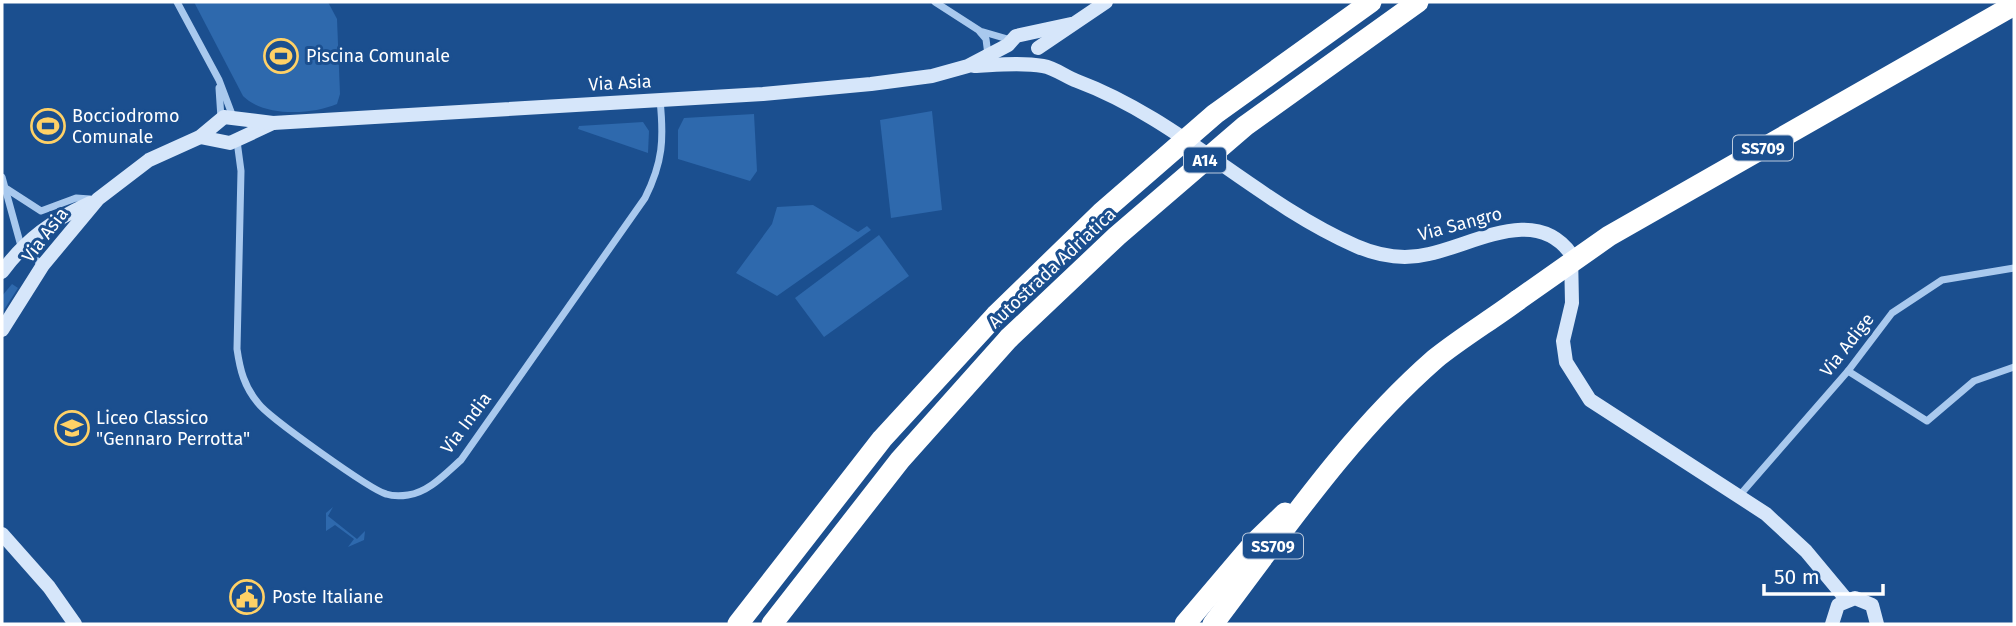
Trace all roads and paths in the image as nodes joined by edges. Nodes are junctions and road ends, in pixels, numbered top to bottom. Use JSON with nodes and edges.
{"nodes":[{"id":1,"x":177,"y":2,"type":"edge"},
{"id":2,"x":935,"y":2,"type":"edge"},
{"id":3,"x":1106,"y":2,"type":"edge"},
{"id":4,"x":1371,"y":2,"type":"edge"},
{"id":5,"x":1418,"y":2,"type":"edge"},
{"id":6,"x":2014,"y":5,"type":"edge"},
{"id":7,"x":1071,"y":24,"type":"junction"},
{"id":8,"x":980,"y":31,"type":"junction"},
{"id":9,"x":1013,"y":40,"type":"junction"},
{"id":10,"x":988,"y":55,"type":"junction"},
{"id":11,"x":1040,"y":56,"type":"junction"},
{"id":12,"x":1021,"y":64,"type":"junction"},
{"id":13,"x":968,"y":66,"type":"junction"},
{"id":14,"x":219,"y":80,"type":"junction"},
{"id":15,"x":660,"y":100,"type":"junction"},
{"id":16,"x":227,"y":118,"type":"junction"},
{"id":17,"x":273,"y":123,"type":"junction"},
{"id":18,"x":200,"y":137,"type":"junction"},
{"id":19,"x":232,"y":141,"type":"junction"},
{"id":20,"x":2,"y":177,"type":"edge"},
{"id":21,"x":7,"y":188,"type":"junction"},
{"id":22,"x":98,"y":200,"type":"junction"},
{"id":23,"x":20,"y":246,"type":"junction"},
{"id":24,"x":43,"y":265,"type":"junction"},
{"id":25,"x":2014,"y":268,"type":"edge"},
{"id":26,"x":2,"y":272,"type":"edge"},
{"id":27,"x":2,"y":330,"type":"edge"},
{"id":28,"x":2014,"y":367,"type":"edge"},
{"id":29,"x":1848,"y":371,"type":"junction"},
{"id":30,"x":1332,"y":467,"type":"junction"},
{"id":31,"x":1739,"y":497,"type":"junction"},
{"id":32,"x":2,"y":534,"type":"edge"},
{"id":33,"x":1846,"y":600,"type":"junction"},
{"id":34,"x":75,"y":624,"type":"edge"},
{"id":35,"x":738,"y":624,"type":"edge"},
{"id":36,"x":772,"y":624,"type":"edge"},
{"id":37,"x":1185,"y":624,"type":"edge"},
{"id":38,"x":1213,"y":624,"type":"edge"},
{"id":39,"x":1232,"y":624,"type":"edge"},
{"id":40,"x":1832,"y":624,"type":"edge"},
{"id":41,"x":1877,"y":624,"type":"edge"}],
"edges":[{"from":1,"to":14,"type":"street"},
{"from":2,"to":8,"type":"street"},
{"from":3,"to":7,"type":"street","name":"Via Asia"},
{"from":4,"to":35,"type":"highway","name":"Autostrada Adriatica","number":"A14","bridge":true},
{"from":5,"to":36,"type":"highway","name":"Autostrada Adriatica","number":"A14","bridge":true},
{"from":6,"to":30,"type":"highway","number":"SS709","bridge":true},
{"from":7,"to":9,"type":"street","name":"Via Asia"},
{"from":7,"to":11,"type":"street","name":"Via Asia"},
{"from":8,"to":9,"type":"street"},
{"from":8,"to":10,"type":"street"},
{"from":9,"to":10,"type":"street","name":"Via Asia"},
{"from":9,"to":11,"type":"street"},
{"from":9,"to":12,"type":"street"},
{"from":10,"to":13,"type":"street","name":"Via Asia"},
{"from":11,"to":12,"type":"street","name":"Via Sangro"},
{"from":11,"to":31,"type":"street","name":"Via Sangro"},
{"from":12,"to":13,"type":"street","name":"Via Asia"},
{"from":13,"to":15,"type":"street","name":"Via Asia"},
{"from":14,"to":16,"type":"street"},
{"from":14,"to":16,"type":"street"},
{"from":15,"to":17,"type":"street","name":"Via Asia"},
{"from":15,"to":19,"type":"street","name":"Via India"},
{"from":16,"to":17,"type":"street","name":"Via Asia"},
{"from":16,"to":18,"type":"street","name":"Via Asia"},
{"from":16,"to":19,"type":"street"},
{"from":16,"to":19,"type":"street"},
{"from":17,"to":19,"type":"street","name":"Via Asia"},
{"from":18,"to":19,"type":"street"},
{"from":18,"to":22,"type":"street","name":"Via Asia"},
{"from":20,"to":21,"type":"street"},
{"from":21,"to":22,"type":"street"},
{"from":21,"to":23,"type":"street"},
{"from":22,"to":23,"type":"street","name":"Via Asia"},
{"from":22,"to":24,"type":"street","name":"Via Asia"},
{"from":23,"to":24,"type":"street"},
{"from":23,"to":26,"type":"street","name":"Via Asia"},
{"from":24,"to":27,"type":"street","name":"Via Asia"},
{"from":25,"to":29,"type":"street","name":"Via Adige"},
{"from":28,"to":29,"type":"street"},
{"from":29,"to":31,"type":"street","name":"Via Adige"},
{"from":30,"to":37,"type":"highway"},
{"from":30,"to":38,"type":"highway","number":"SS709"},
{"from":30,"to":39,"type":"highway"},
{"from":31,"to":33,"type":"street","name":"Via Sangro"},
{"from":32,"to":34,"type":"street"},
{"from":33,"to":40,"type":"street"},
{"from":33,"to":41,"type":"street","name":"Via Sangro"}]}
